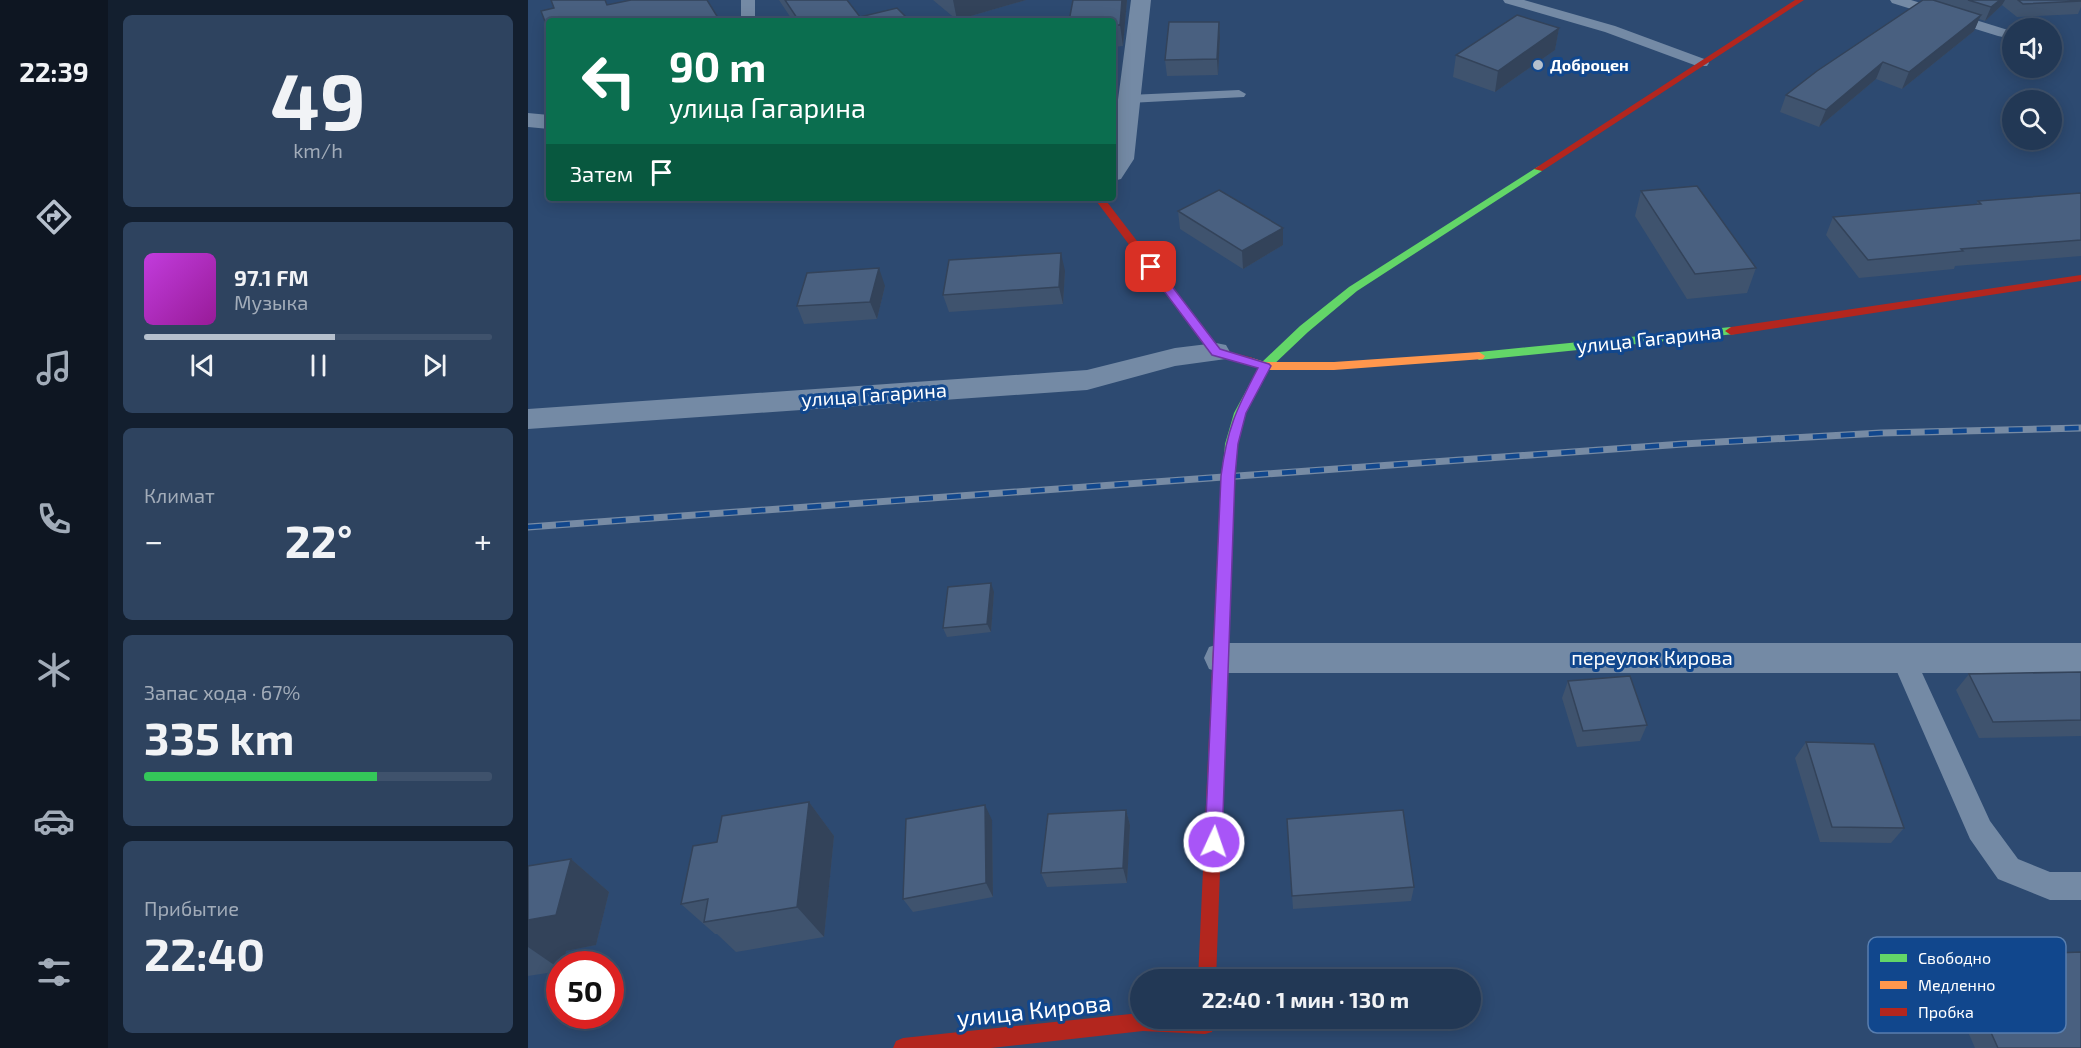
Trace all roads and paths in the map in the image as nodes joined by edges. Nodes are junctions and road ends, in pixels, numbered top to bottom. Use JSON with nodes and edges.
{"nodes":[{"id":1,"x":748,"y":0,"type":"edge"},
{"id":2,"x":1141,"y":0,"type":"edge"},
{"id":3,"x":1510,"y":0,"type":"edge"},
{"id":4,"x":1800,"y":0,"type":"edge"},
{"id":5,"x":1897,"y":0,"type":"edge"},
{"id":6,"x":748,"y":18,"type":"edge"},
{"id":7,"x":2002,"y":33,"type":"edge"},
{"id":8,"x":1702,"y":63,"type":"junction"},
{"id":9,"x":1239,"y":94,"type":"dead end"},
{"id":10,"x":1129,"y":99,"type":"junction"},
{"id":11,"x":528,"y":120,"type":"edge"},
{"id":12,"x":546,"y":122,"type":"edge"},
{"id":13,"x":1116,"y":169,"type":"edge"},
{"id":14,"x":1101,"y":201,"type":"edge"},
{"id":15,"x":2081,"y":278,"type":"edge"},
{"id":16,"x":1216,"y":352,"type":"junction"},
{"id":17,"x":1265,"y":366,"type":"junction"},
{"id":18,"x":528,"y":419,"type":"edge"},
{"id":19,"x":1222,"y":658,"type":"junction"},
{"id":20,"x":1903,"y":658,"type":"junction"},
{"id":21,"x":2081,"y":658,"type":"edge"},
{"id":22,"x":2081,"y":886,"type":"edge"},
{"id":23,"x":1208,"y":969,"type":"edge"},
{"id":24,"x":1130,"y":1023,"type":"edge"},
{"id":25,"x":903,"y":1048,"type":"edge"}],
"edges":[{"from":1,"to":6,"type":"lane"},
{"from":2,"to":10,"type":"street"},
{"from":3,"to":8,"type":"lane"},
{"from":4,"to":8,"type":"main road"},
{"from":5,"to":7,"type":"lane"},
{"from":8,"to":17,"type":"main road"},
{"from":9,"to":10,"type":"lane"},
{"from":10,"to":13,"type":"street"},
{"from":11,"to":12,"type":"street"},
{"from":14,"to":16,"type":"main road"},
{"from":15,"to":17,"type":"main road","name":"улица Гагарина"},
{"from":16,"to":17,"type":"main road","name":"улица Гагарина"},
{"from":16,"to":18,"type":"street","name":"улица Гагарина"},
{"from":17,"to":19,"type":"main road"},
{"from":19,"to":20,"type":"street","name":"переулок Кирова"},
{"from":19,"to":23,"type":"main road"},
{"from":20,"to":21,"type":"street","name":"переулок Кирова"},
{"from":20,"to":22,"type":"lane"},
{"from":24,"to":25,"type":"main road","name":"улица Кирова"}]}
